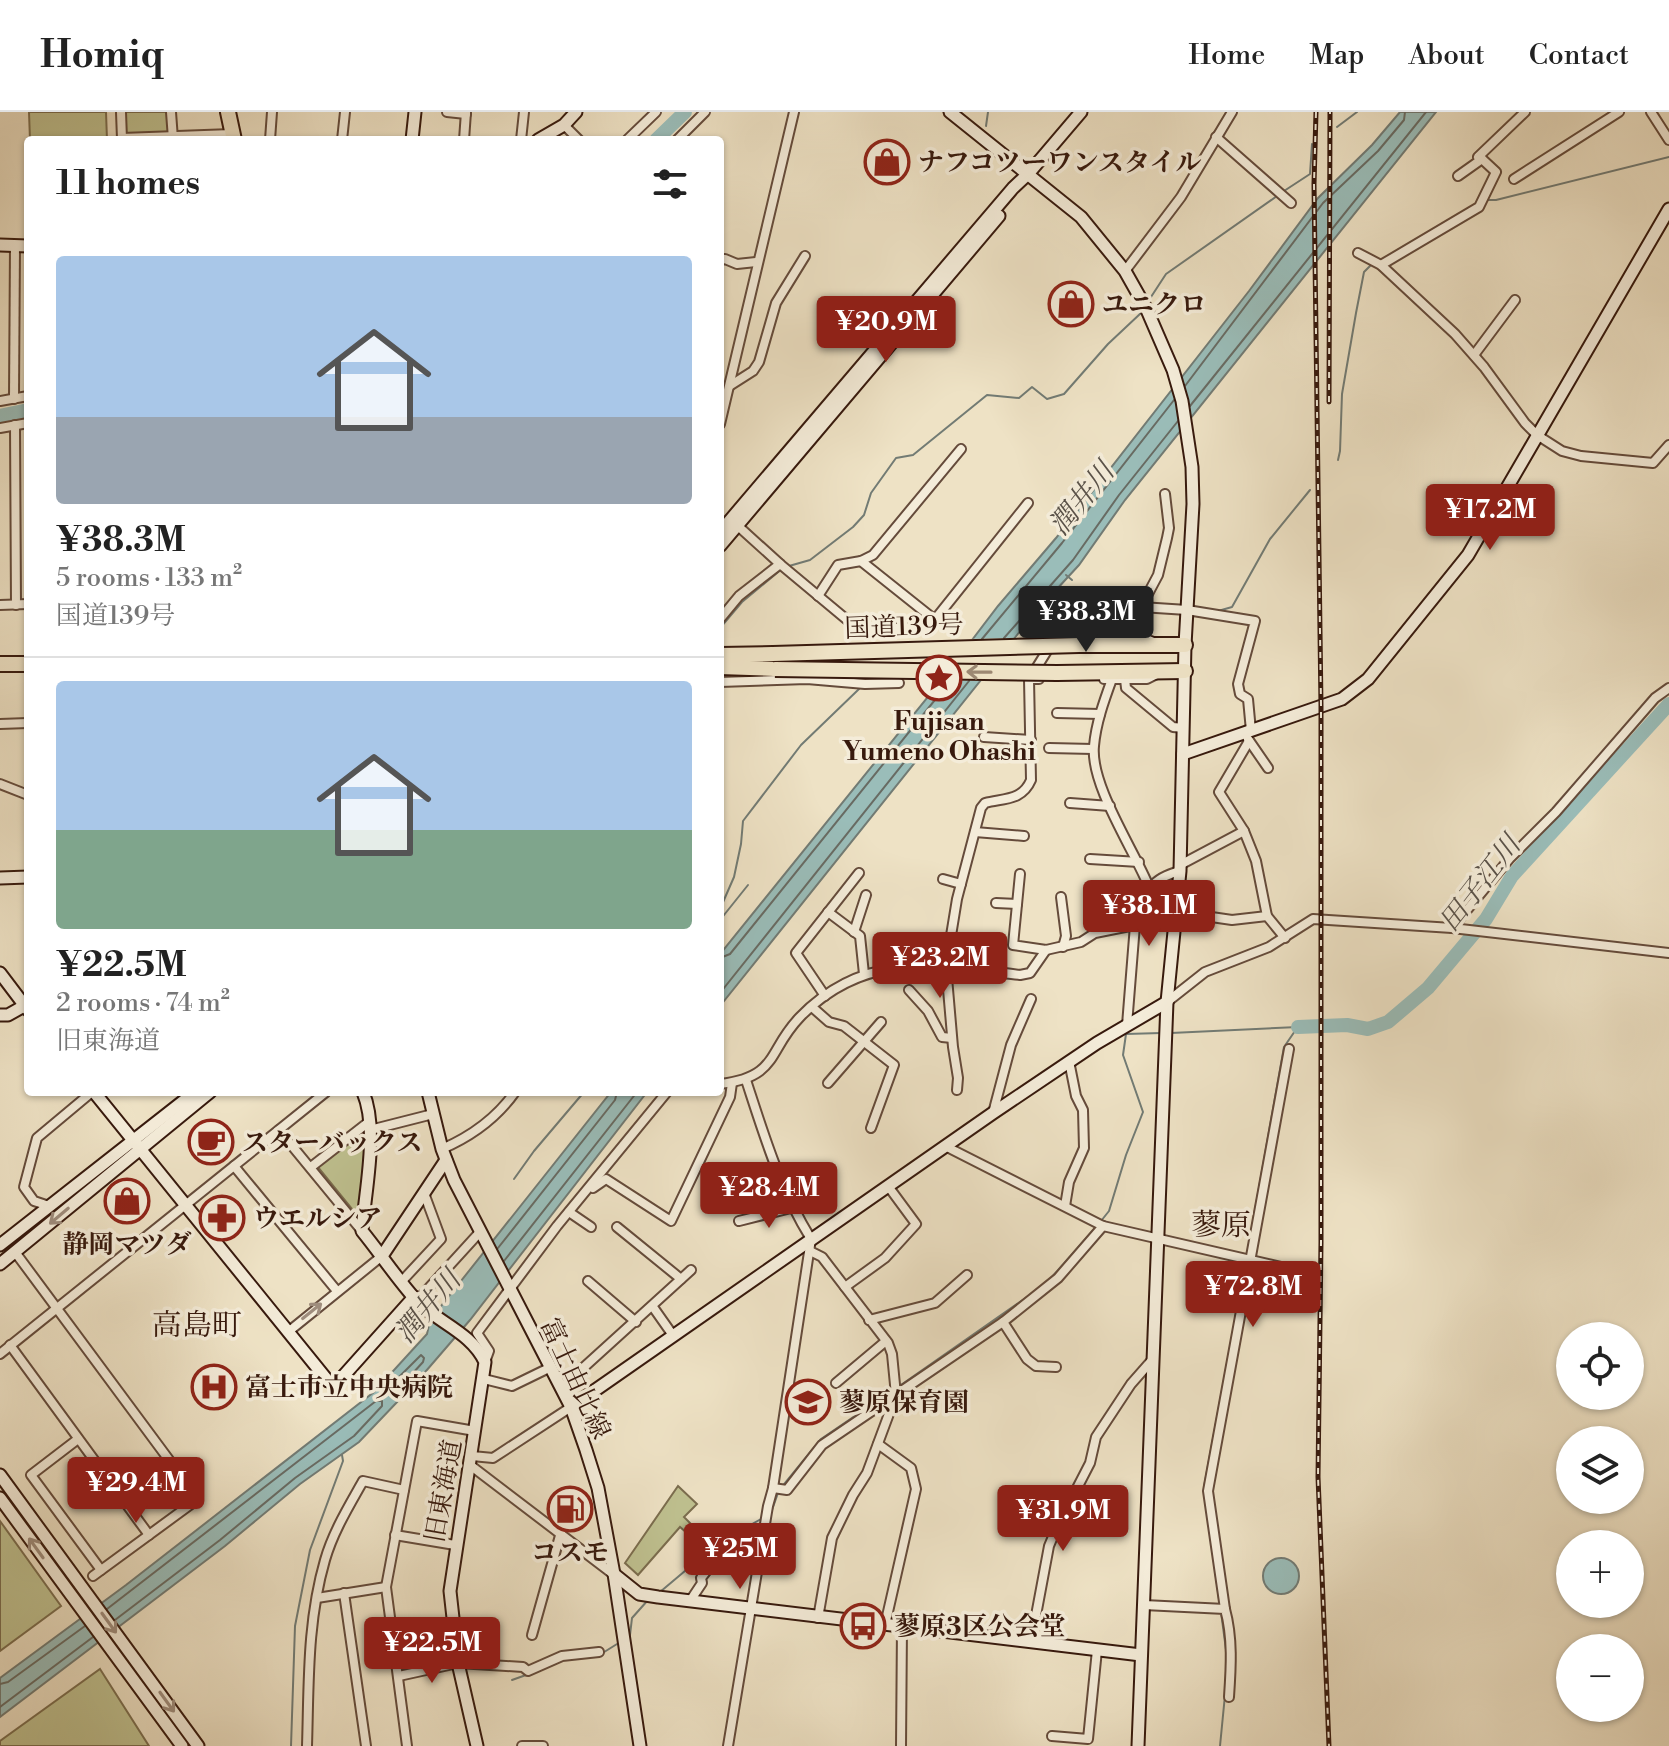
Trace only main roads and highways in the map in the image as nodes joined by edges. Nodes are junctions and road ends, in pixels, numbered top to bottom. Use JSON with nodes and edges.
{"nodes":[{"id":1,"x":228,"y":112,"type":"edge"},
{"id":2,"x":233,"y":136,"type":"edge"},
{"id":3,"x":1185,"y":645,"type":"road end"},
{"id":4,"x":724,"y":655,"type":"edge"},
{"id":5,"x":774,"y":661,"type":"junction"},
{"id":6,"x":0,"y":664,"type":"edge"},
{"id":7,"x":24,"y":664,"type":"edge"},
{"id":8,"x":724,"y":667,"type":"edge"},
{"id":9,"x":1185,"y":671,"type":"road end"}],
"edges":[{"from":1,"to":2,"type":"highway"},
{"from":3,"to":5,"type":"highway","name":"国道139号","bridge":true},
{"from":4,"to":5,"type":"highway","name":"国道139号"},
{"from":5,"to":8,"type":"highway","name":"国道139号"},
{"from":9,"to":5,"type":"highway","name":"国道139号","one_way":true,"bridge":true},
{"from":6,"to":7,"type":"highway"}]}
